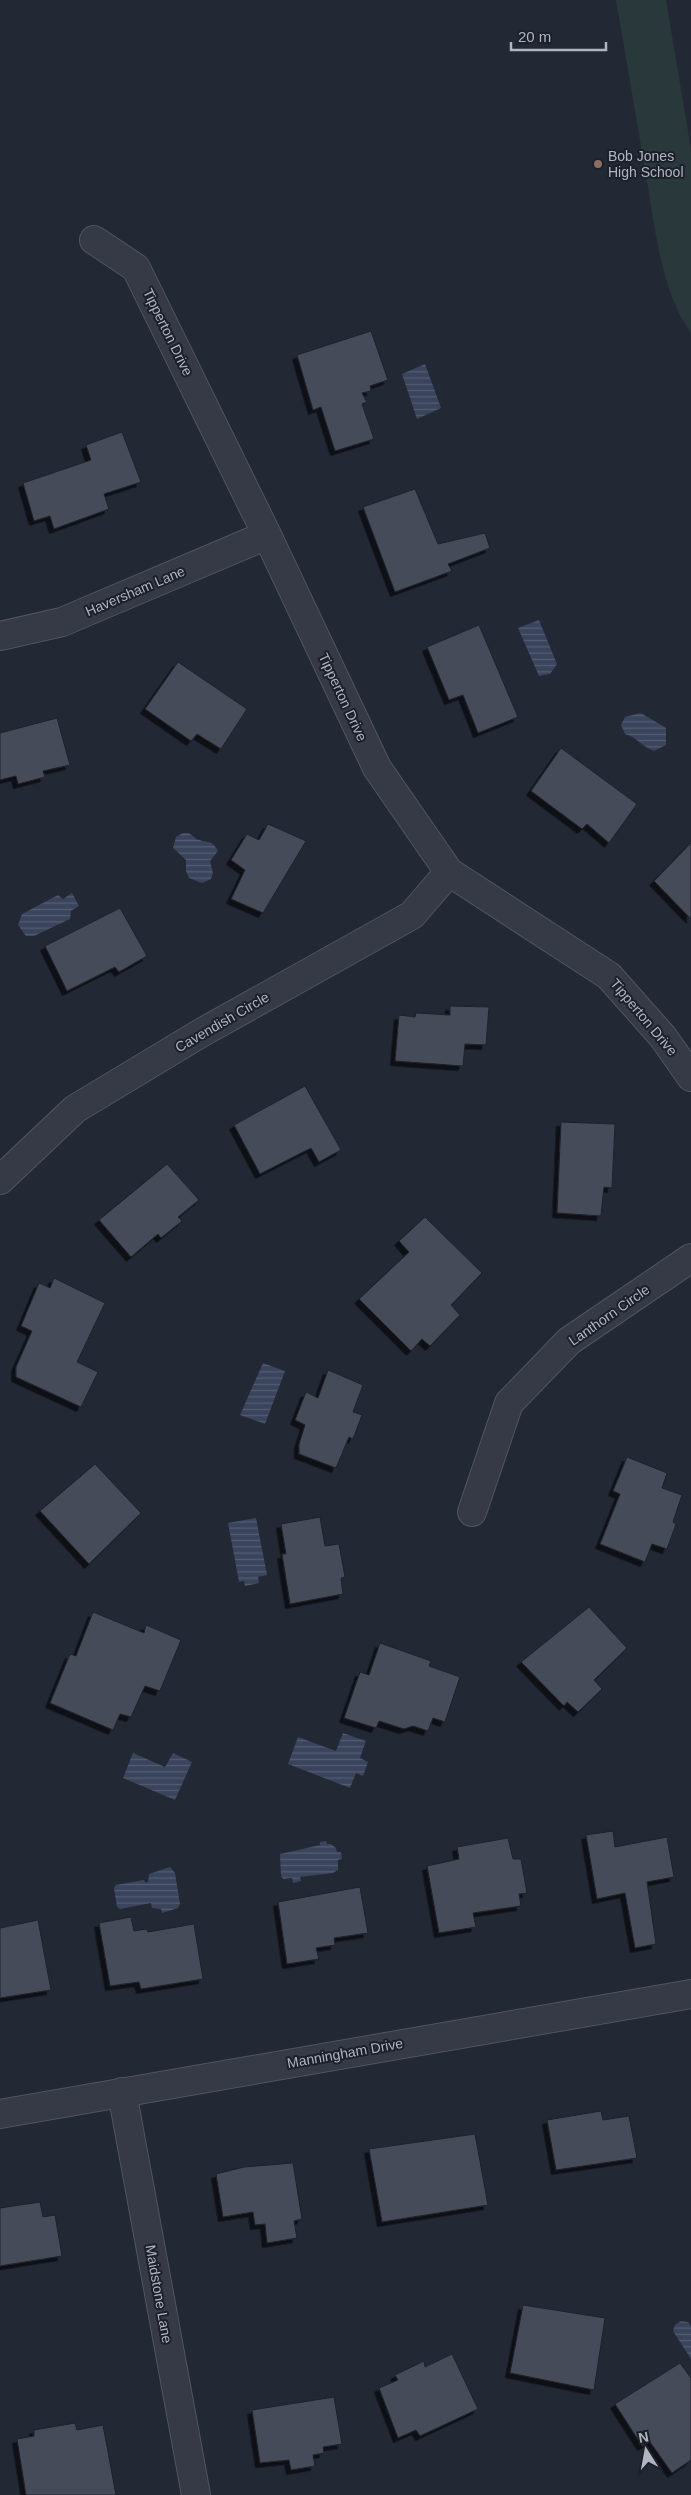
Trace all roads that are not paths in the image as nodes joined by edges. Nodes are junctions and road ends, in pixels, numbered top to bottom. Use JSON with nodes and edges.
{"nodes":[{"id":1,"x":94,"y":240,"type":"dead end"},
{"id":2,"x":267,"y":535,"type":"junction"},
{"id":3,"x":0,"y":636,"type":"edge"},
{"id":4,"x":449,"y":872,"type":"junction"},
{"id":5,"x":691,"y":1077,"type":"edge"},
{"id":6,"x":0,"y":1180,"type":"edge"},
{"id":7,"x":691,"y":1258,"type":"edge"},
{"id":8,"x":472,"y":1512,"type":"dead end"},
{"id":9,"x":691,"y":1994,"type":"edge"},
{"id":10,"x":122,"y":2092,"type":"junction"},
{"id":11,"x":0,"y":2114,"type":"edge"},
{"id":12,"x":196,"y":2495,"type":"edge"}],
"edges":[{"from":1,"to":2,"type":"street","name":"Tipperton Drive"},
{"from":2,"to":3,"type":"street","name":"Haversham Lane"},
{"from":2,"to":4,"type":"street","name":"Tipperton Drive"},
{"from":4,"to":5,"type":"street","name":"Tipperton Drive"},
{"from":4,"to":6,"type":"street","name":"Cavendish Circle"},
{"from":7,"to":8,"type":"street","name":"Lanthorn Circle"},
{"from":9,"to":10,"type":"street","name":"Manningham Drive"},
{"from":10,"to":11,"type":"street","name":"Manningham Drive"},
{"from":10,"to":12,"type":"street","name":"Maidstone Lane"}]}
